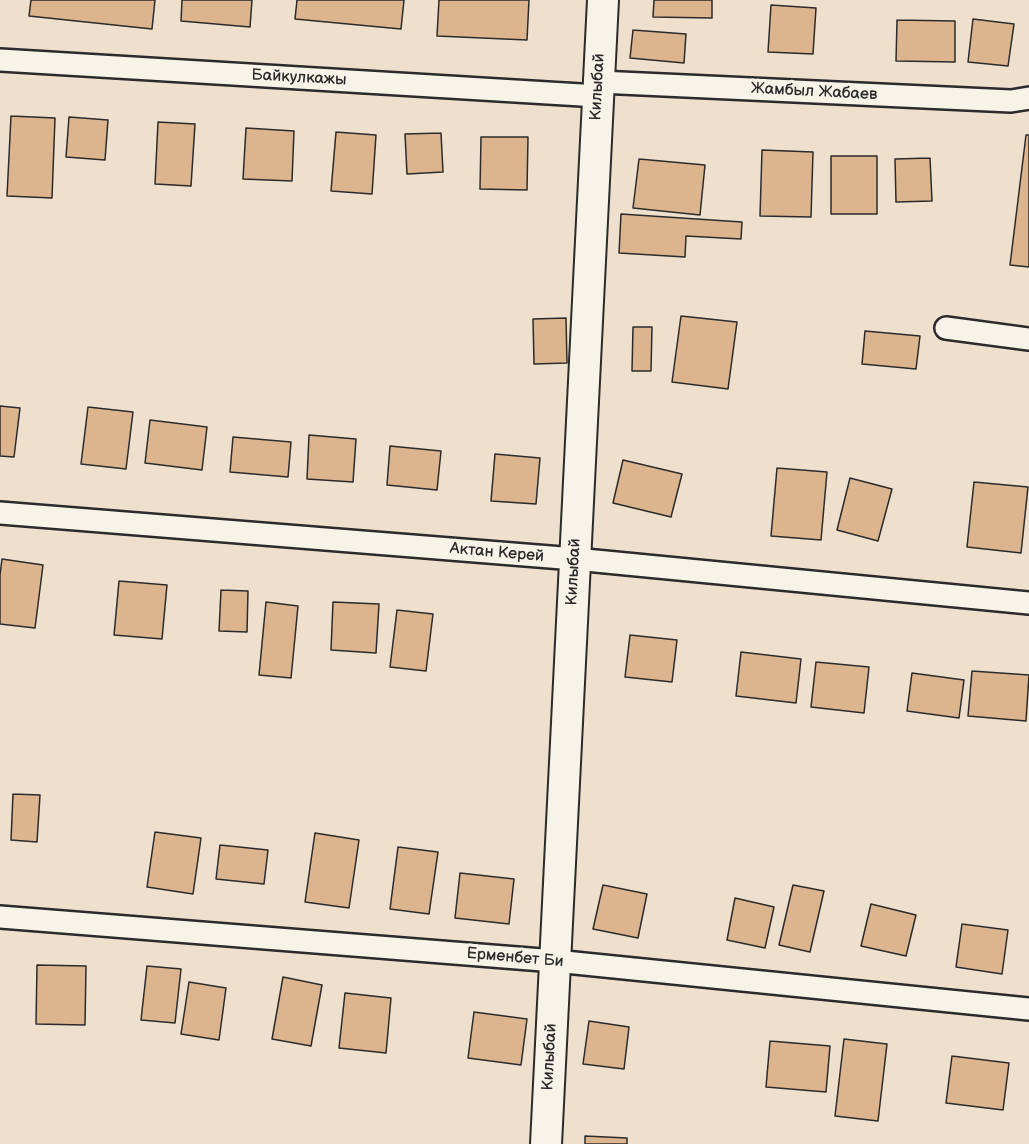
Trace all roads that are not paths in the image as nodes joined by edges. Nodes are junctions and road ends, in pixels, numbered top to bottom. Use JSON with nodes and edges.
{"nodes":[{"id":1,"x":603,"y":0,"type":"edge"},
{"id":2,"x":0,"y":60,"type":"edge"},
{"id":3,"x":598,"y":89,"type":"junction"},
{"id":4,"x":1029,"y":98,"type":"edge"},
{"id":5,"x":946,"y":328,"type":"dead end"},
{"id":6,"x":1029,"y":339,"type":"edge"},
{"id":7,"x":0,"y":513,"type":"edge"},
{"id":8,"x":575,"y":560,"type":"junction"},
{"id":9,"x":1029,"y":603,"type":"edge"},
{"id":10,"x":0,"y":917,"type":"edge"},
{"id":11,"x":555,"y":961,"type":"junction"},
{"id":12,"x":1029,"y":1009,"type":"edge"},
{"id":13,"x":546,"y":1144,"type":"edge"}],
"edges":[{"from":1,"to":3,"type":"street","name":"Килыбай"},
{"from":2,"to":3,"type":"street","name":"Байкулкажы"},
{"from":3,"to":4,"type":"street","name":"Жамбыл Жабаев"},
{"from":3,"to":8,"type":"street","name":"Килыбай"},
{"from":5,"to":6,"type":"street"},
{"from":7,"to":8,"type":"street","name":"Актан Керей"},
{"from":8,"to":9,"type":"street","name":"Актан Керей"},
{"from":8,"to":11,"type":"street","name":"Килыбай"},
{"from":10,"to":11,"type":"street","name":"Ерменбет Би"},
{"from":11,"to":12,"type":"street","name":"Ерменбет Би"},
{"from":11,"to":13,"type":"street","name":"Килыбай"}]}
